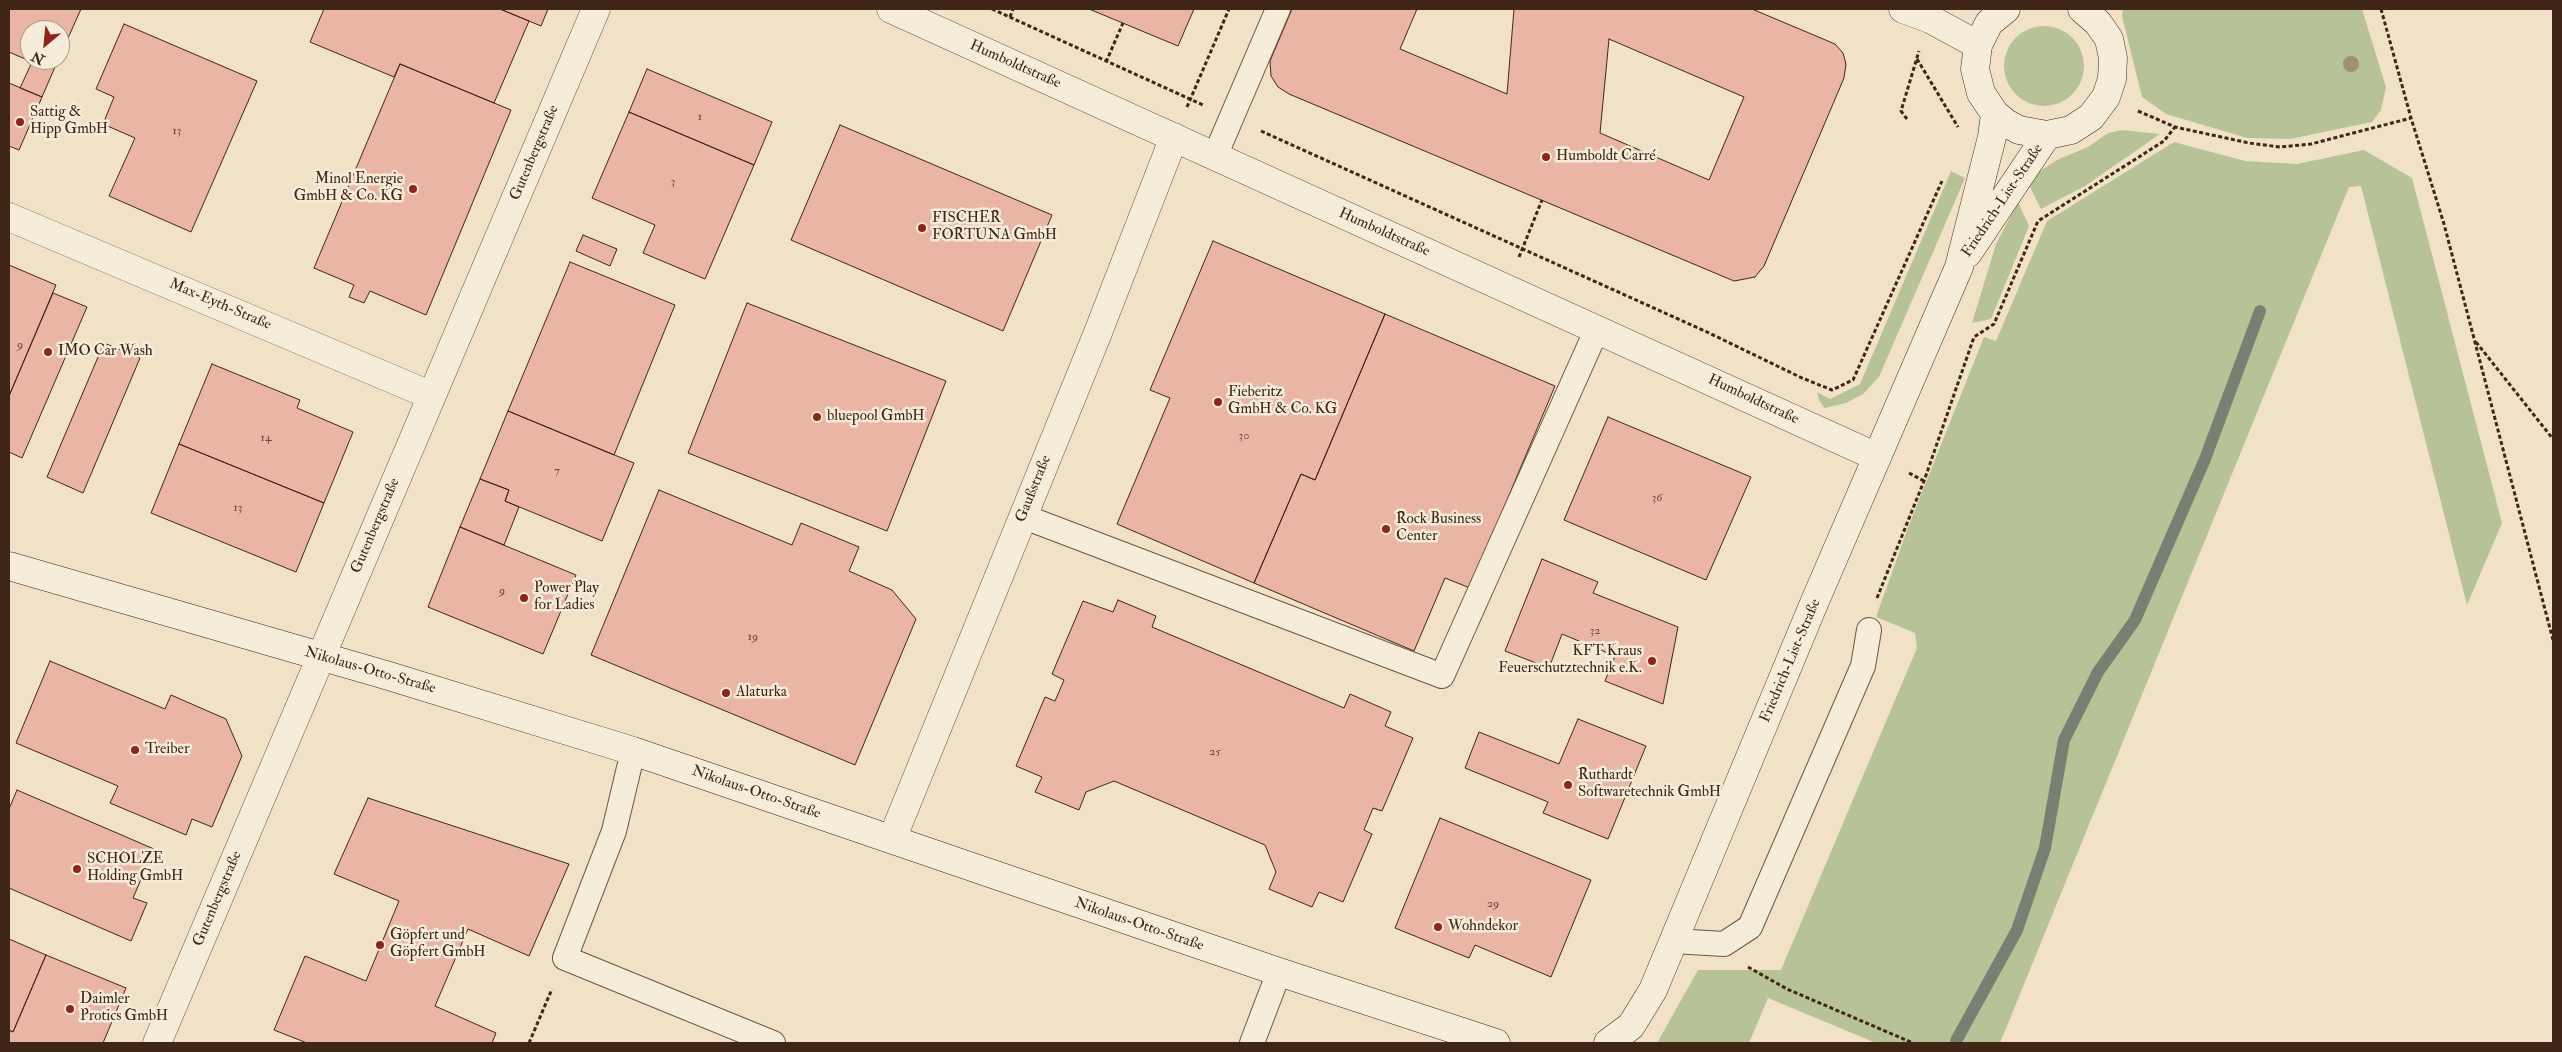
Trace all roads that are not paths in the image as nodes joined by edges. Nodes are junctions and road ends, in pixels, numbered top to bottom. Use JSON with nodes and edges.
{"nodes":[{"id":1,"x":596,"y":9,"type":"edge"},
{"id":2,"x":891,"y":9,"type":"edge"},
{"id":3,"x":1278,"y":9,"type":"edge"},
{"id":4,"x":1903,"y":9,"type":"edge"},
{"id":5,"x":2006,"y":9,"type":"edge"},
{"id":6,"x":2095,"y":13,"type":"edge"},
{"id":7,"x":1978,"y":45,"type":"junction"},
{"id":8,"x":1995,"y":114,"type":"junction"},
{"id":9,"x":2047,"y":135,"type":"junction"},
{"id":10,"x":1174,"y":137,"type":"junction"},
{"id":11,"x":1215,"y":156,"type":"junction"},
{"id":12,"x":9,"y":218,"type":"edge"},
{"id":13,"x":1959,"y":267,"type":"junction"},
{"id":14,"x":1596,"y":329,"type":"junction"},
{"id":15,"x":430,"y":395,"type":"junction"},
{"id":16,"x":1877,"y":457,"type":"junction"},
{"id":17,"x":1022,"y":516,"type":"junction"},
{"id":18,"x":9,"y":566,"type":"edge"},
{"id":19,"x":1869,"y":630,"type":"dead end"},
{"id":20,"x":321,"y":656,"type":"junction"},
{"id":21,"x":633,"y":751,"type":"junction"},
{"id":22,"x":892,"y":840,"type":"junction"},
{"id":23,"x":1673,"y":941,"type":"junction"},
{"id":24,"x":1279,"y":972,"type":"junction"},
{"id":25,"x":157,"y":1043,"type":"edge"},
{"id":26,"x":774,"y":1043,"type":"edge"},
{"id":27,"x":1252,"y":1043,"type":"edge"},
{"id":28,"x":1496,"y":1043,"type":"edge"},
{"id":29,"x":1608,"y":1043,"type":"edge"}],
"edges":[{"from":1,"to":15,"type":"street","name":"Gutenbergstraße"},
{"from":2,"to":10,"type":"street","name":"Humboldtstraße"},
{"from":3,"to":11,"type":"lane"},
{"from":4,"to":7,"type":"street"},
{"from":5,"to":7,"type":"street","name":"Friedrich-List-Straße"},
{"from":6,"to":9,"type":"street","name":"Friedrich-List-Straße"},
{"from":7,"to":8,"type":"street","name":"Friedrich-List-Straße"},
{"from":8,"to":9,"type":"street","name":"Friedrich-List-Straße"},
{"from":8,"to":13,"type":"street","name":"Friedrich-List-Straße"},
{"from":9,"to":13,"type":"street","name":"Friedrich-List-Straße"},
{"from":10,"to":11,"type":"street","name":"Humboldtstraße"},
{"from":10,"to":17,"type":"street","name":"Gaußstraße"},
{"from":11,"to":14,"type":"street","name":"Humboldtstraße"},
{"from":12,"to":15,"type":"street","name":"Max-Eyth-Straße"},
{"from":13,"to":16,"type":"street","name":"Friedrich-List-Straße"},
{"from":14,"to":16,"type":"street","name":"Humboldtstraße"},
{"from":14,"to":17,"type":"lane"},
{"from":15,"to":20,"type":"street","name":"Gutenbergstraße"},
{"from":16,"to":23,"type":"street","name":"Friedrich-List-Straße"},
{"from":17,"to":22,"type":"street","name":"Gaußstraße"},
{"from":18,"to":20,"type":"street","name":"Nikolaus-Otto-Straße"},
{"from":19,"to":23,"type":"lane"},
{"from":20,"to":21,"type":"street","name":"Nikolaus-Otto-Straße"},
{"from":20,"to":25,"type":"street","name":"Gutenbergstraße"},
{"from":21,"to":22,"type":"street","name":"Nikolaus-Otto-Straße"},
{"from":21,"to":26,"type":"lane"},
{"from":22,"to":24,"type":"street","name":"Nikolaus-Otto-Straße"},
{"from":23,"to":29,"type":"street","name":"Friedrich-List-Straße"},
{"from":24,"to":27,"type":"lane"},
{"from":24,"to":28,"type":"street","name":"Nikolaus-Otto-Straße"}]}
